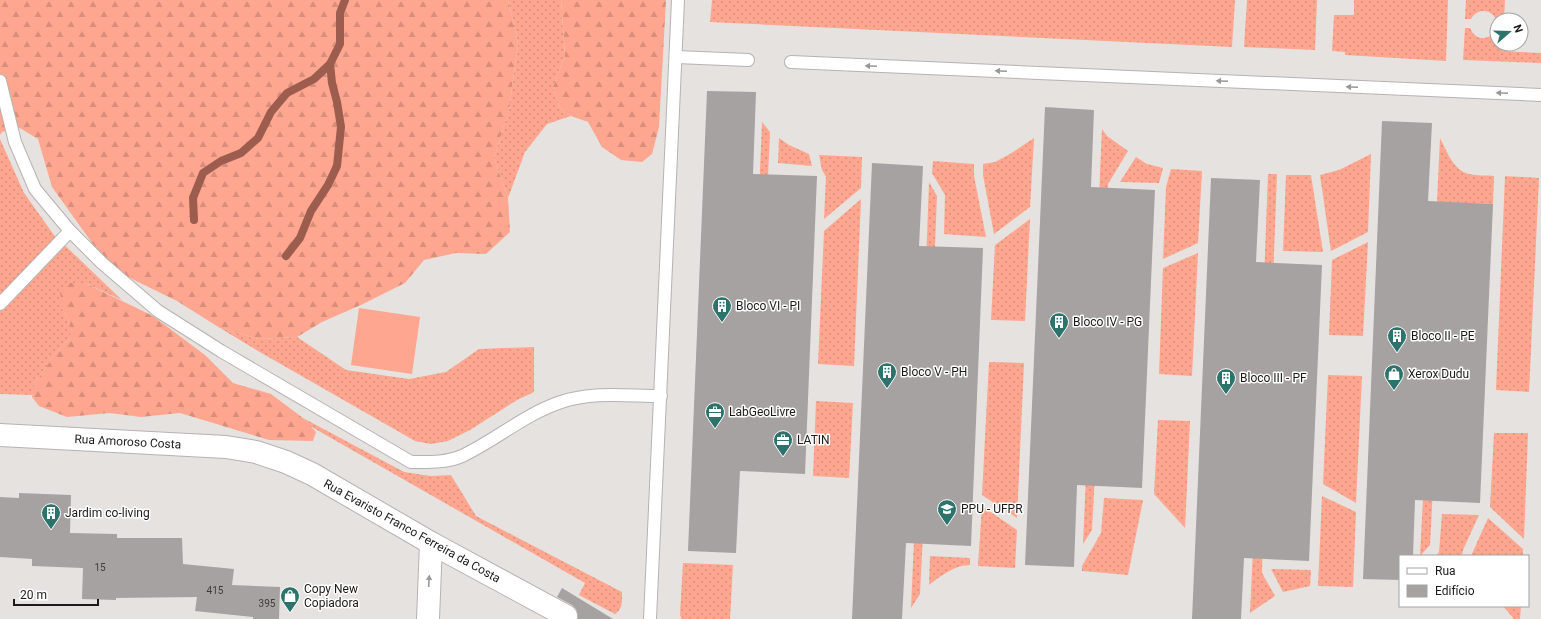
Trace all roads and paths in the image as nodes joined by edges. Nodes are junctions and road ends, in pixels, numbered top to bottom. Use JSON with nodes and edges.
{"nodes":[{"id":1,"x":678,"y":0,"type":"edge"},
{"id":2,"x":676,"y":57,"type":"junction"},
{"id":3,"x":748,"y":60,"type":"dead end"},
{"id":4,"x":791,"y":62,"type":"dead end"},
{"id":5,"x":0,"y":81,"type":"edge"},
{"id":6,"x":1541,"y":95,"type":"edge"},
{"id":7,"x":70,"y":231,"type":"junction"},
{"id":8,"x":0,"y":304,"type":"edge"},
{"id":9,"x":661,"y":396,"type":"junction"},
{"id":10,"x":0,"y":435,"type":"edge"},
{"id":11,"x":256,"y":452,"type":"joint"},
{"id":12,"x":431,"y":543,"type":"junction"},
{"id":13,"x":568,"y":618,"type":"edge"},
{"id":14,"x":428,"y":619,"type":"edge"},
{"id":15,"x":650,"y":619,"type":"edge"}],
"edges":[{"from":1,"to":2,"type":"lane"},
{"from":2,"to":3,"type":"lane"},
{"from":2,"to":9,"type":"lane"},
{"from":6,"to":4,"type":"lane","one_way":true},
{"from":5,"to":7,"type":"lane"},
{"from":7,"to":8,"type":"lane"},
{"from":7,"to":9,"type":"lane"},
{"from":9,"to":15,"type":"lane"},
{"from":10,"to":11,"type":"street","name":"Rua Amoroso Costa"},
{"from":11,"to":12,"type":"street","name":"Rua Evaristo Franco Ferreira da Costa"},
{"from":12,"to":13,"type":"street","name":"Rua Evaristo Franco Ferreira da Costa"},
{"from":14,"to":12,"type":"street","one_way":true}]}
